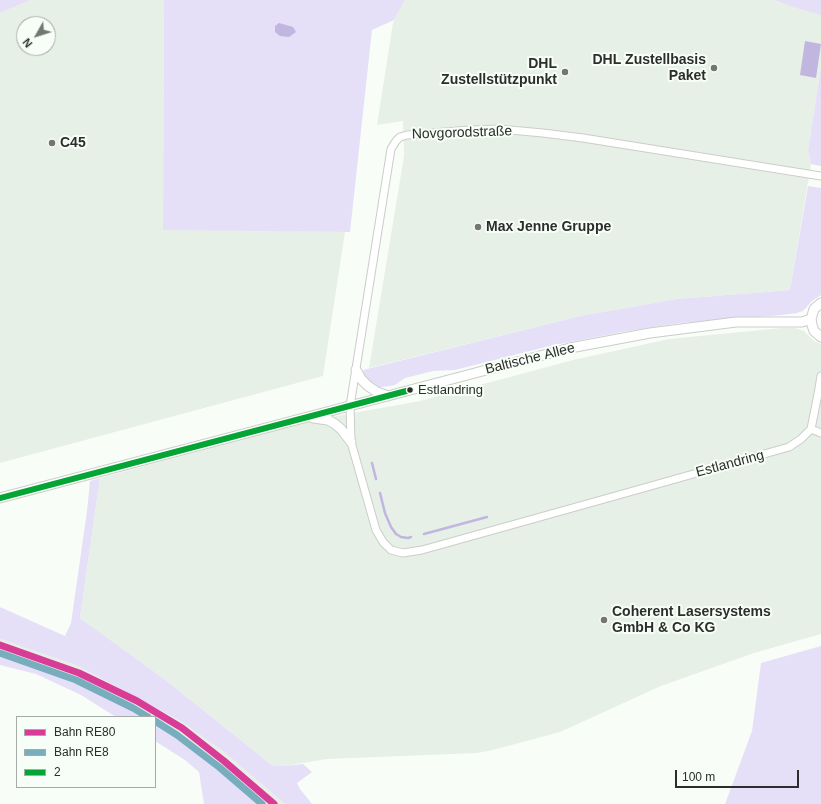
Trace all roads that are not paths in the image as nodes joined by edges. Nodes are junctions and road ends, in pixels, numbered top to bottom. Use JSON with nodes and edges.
{"nodes":[{"id":1,"x":821,"y":176,"type":"edge"},
{"id":2,"x":821,"y":302,"type":"edge"},
{"id":3,"x":811,"y":319,"type":"junction"},
{"id":4,"x":821,"y":337,"type":"edge"},
{"id":5,"x":356,"y":370,"type":"junction"},
{"id":6,"x":821,"y":376,"type":"edge"},
{"id":7,"x":388,"y":396,"type":"junction"},
{"id":8,"x":350,"y":406,"type":"junction"},
{"id":9,"x":305,"y":418,"type":"junction"},
{"id":10,"x":811,"y":429,"type":"junction"},
{"id":11,"x":821,"y":433,"type":"edge"},
{"id":12,"x":351,"y":442,"type":"junction"},
{"id":13,"x":0,"y":498,"type":"edge"}],
"edges":[{"from":1,"to":5,"type":"street","name":"Novgorodstraße"},
{"from":2,"to":3,"type":"main road"},
{"from":3,"to":4,"type":"main road"},
{"from":3,"to":7,"type":"main road","name":"Baltische Allee"},
{"from":5,"to":7,"type":"main road"},
{"from":5,"to":8,"type":"street","name":"Novgorodstraße"},
{"from":6,"to":10,"type":"street"},
{"from":7,"to":8,"type":"main road","name":"Baltische Allee"},
{"from":8,"to":9,"type":"main road","name":"Baltische Allee"},
{"from":8,"to":12,"type":"street","name":"Estlandring"},
{"from":9,"to":12,"type":"main road"},
{"from":9,"to":13,"type":"main road","name":"Baltische Allee"},
{"from":10,"to":11,"type":"street"},
{"from":10,"to":12,"type":"street","name":"Estlandring"}]}
